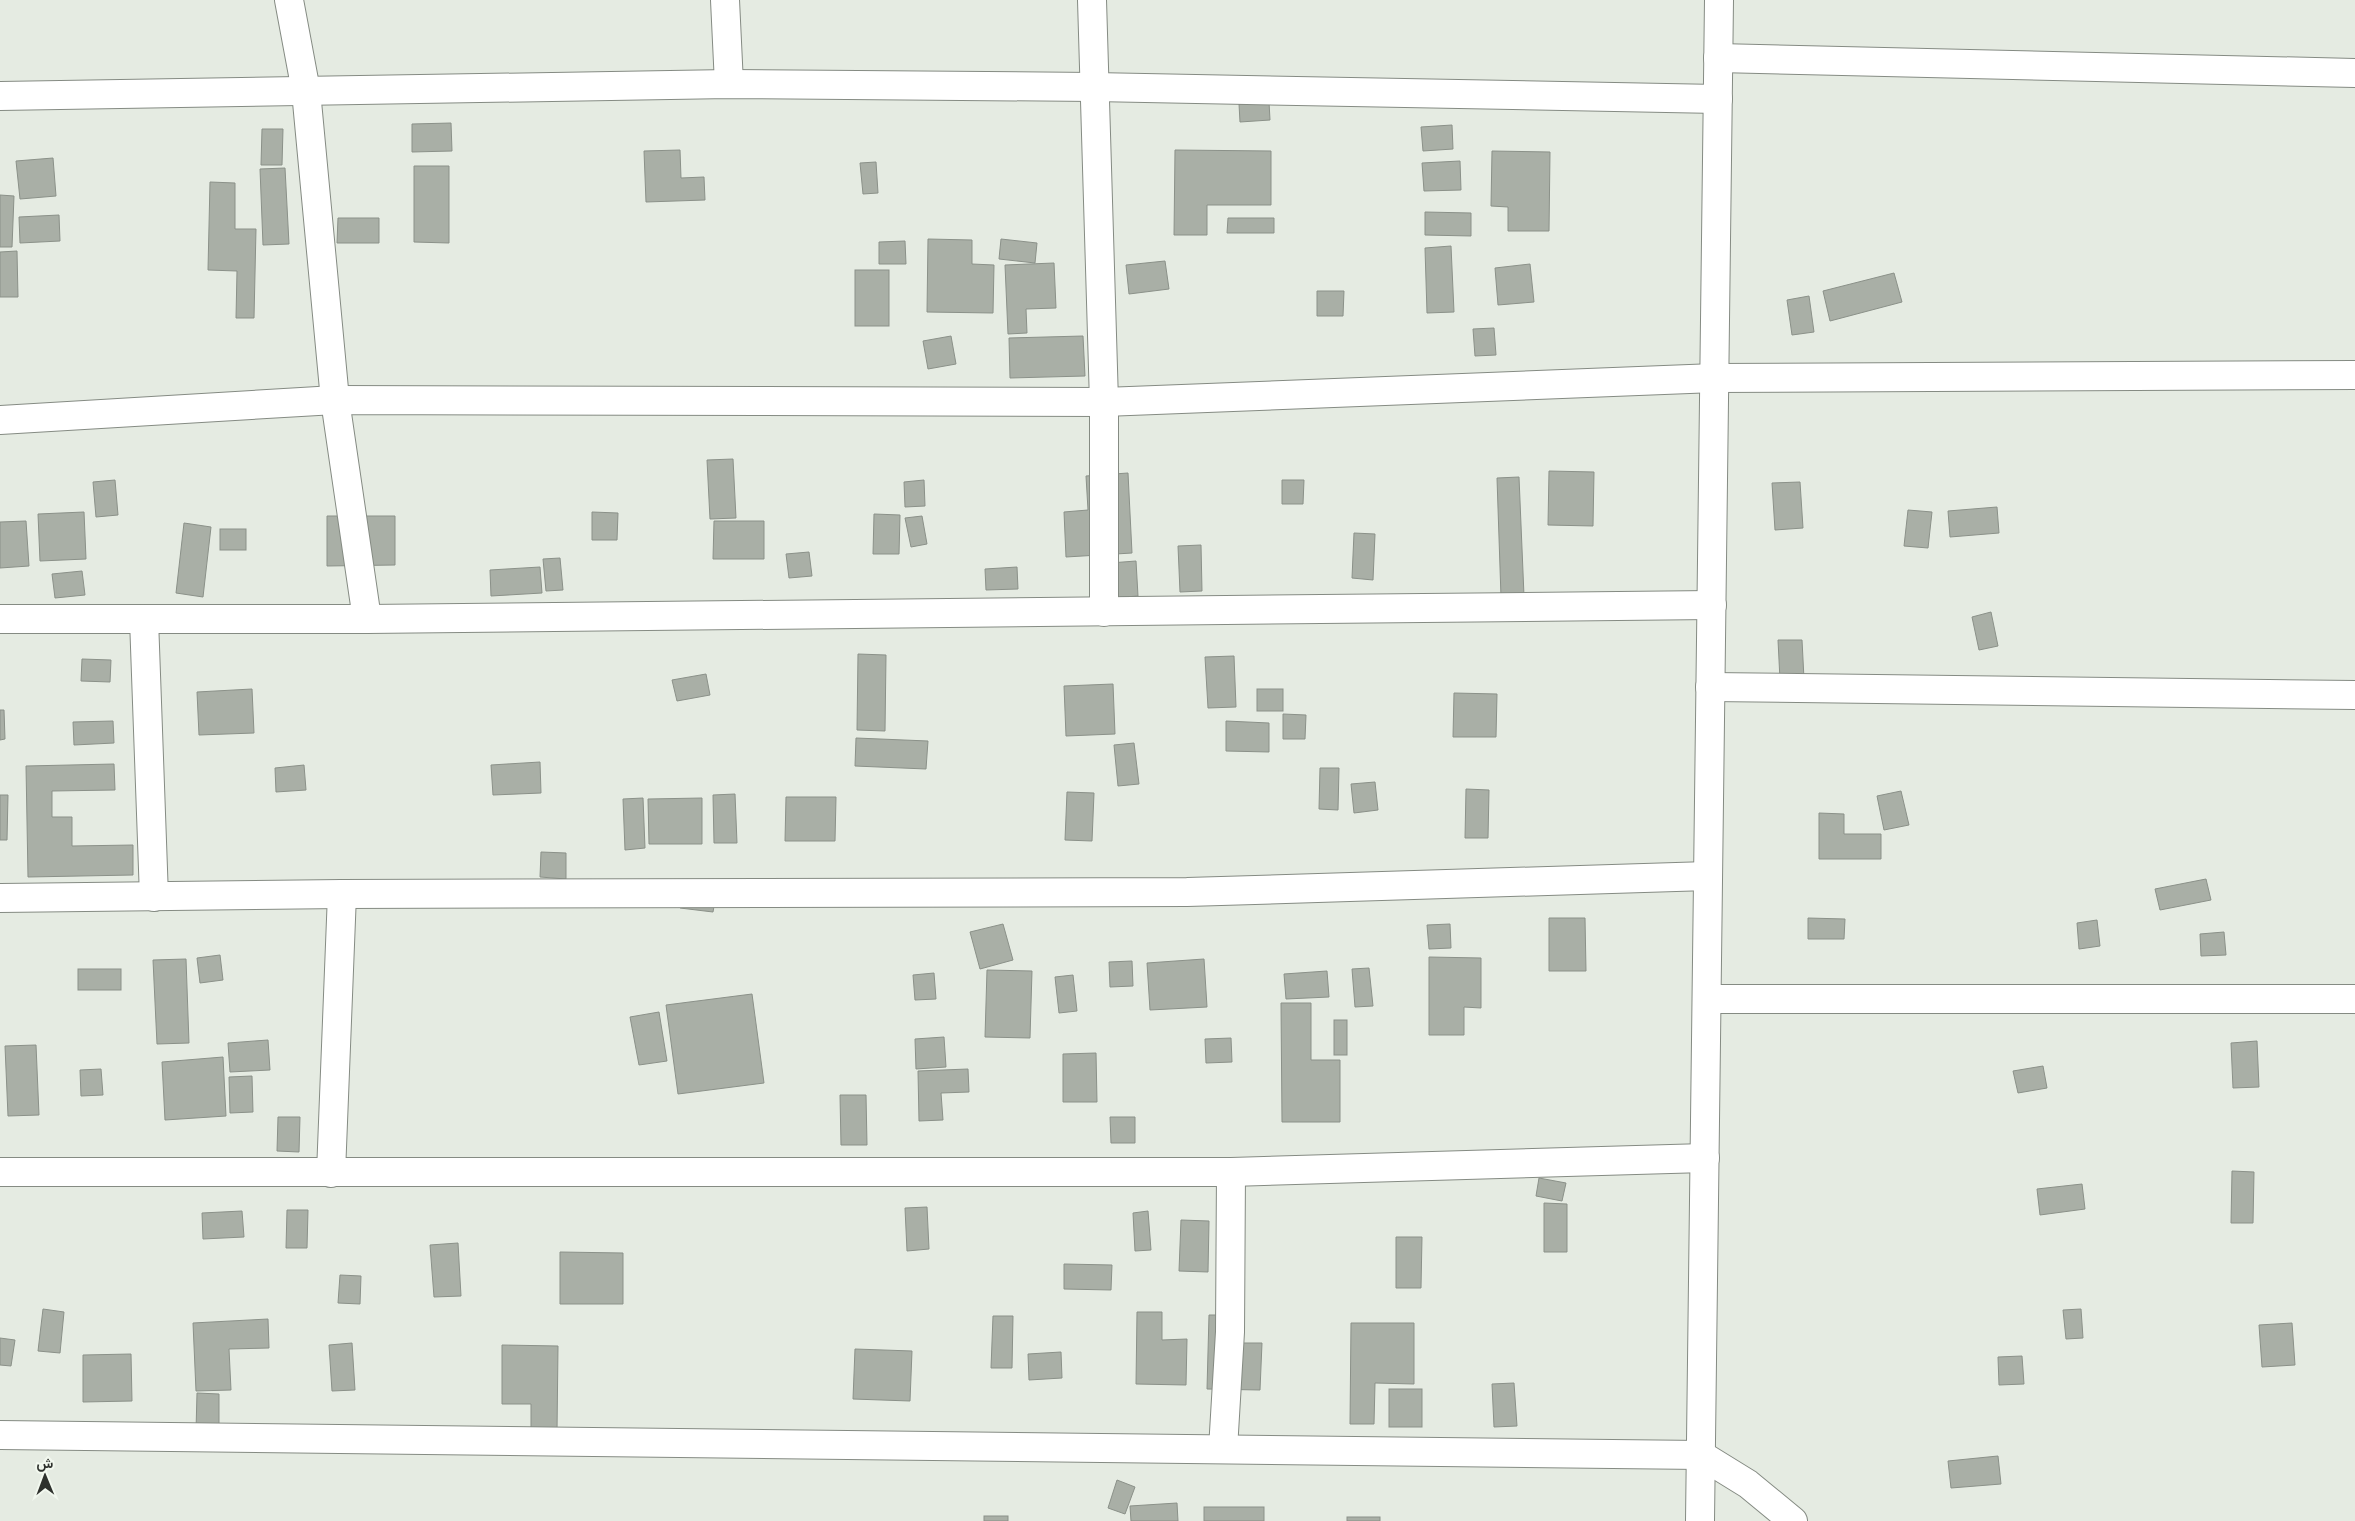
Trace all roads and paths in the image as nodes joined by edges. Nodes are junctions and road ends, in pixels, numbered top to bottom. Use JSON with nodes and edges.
{"nodes":[{"id":1,"x":289,"y":0,"type":"edge"},
{"id":2,"x":725,"y":0,"type":"edge"},
{"id":3,"x":1092,"y":0,"type":"edge"},
{"id":4,"x":1719,"y":0,"type":"edge"},
{"id":5,"x":1718,"y":58,"type":"junction"},
{"id":6,"x":2355,"y":73,"type":"edge"},
{"id":7,"x":729,"y":84,"type":"junction"},
{"id":8,"x":1094,"y":87,"type":"junction"},
{"id":9,"x":306,"y":91,"type":"junction"},
{"id":10,"x":0,"y":96,"type":"edge"},
{"id":11,"x":1718,"y":99,"type":"junction"},
{"id":12,"x":2355,"y":375,"type":"edge"},
{"id":13,"x":1715,"y":378,"type":"junction"},
{"id":14,"x":335,"y":400,"type":"junction"},
{"id":15,"x":1104,"y":402,"type":"junction"},
{"id":16,"x":0,"y":420,"type":"edge"},
{"id":17,"x":1712,"y":605,"type":"junction"},
{"id":18,"x":1104,"y":612,"type":"junction"},
{"id":19,"x":0,"y":619,"type":"edge"},
{"id":20,"x":144,"y":619,"type":"junction"},
{"id":21,"x":367,"y":619,"type":"junction"},
{"id":22,"x":1710,"y":687,"type":"junction"},
{"id":23,"x":2355,"y":695,"type":"edge"},
{"id":24,"x":1708,"y":876,"type":"junction"},
{"id":25,"x":342,"y":894,"type":"junction"},
{"id":26,"x":154,"y":896,"type":"junction"},
{"id":27,"x":0,"y":898,"type":"edge"},
{"id":28,"x":1707,"y":998,"type":"junction"},
{"id":29,"x":2355,"y":999,"type":"edge"},
{"id":30,"x":1705,"y":1158,"type":"junction"},
{"id":31,"x":0,"y":1172,"type":"edge"},
{"id":32,"x":1231,"y":1172,"type":"junction"},
{"id":33,"x":331,"y":1173,"type":"junction"},
{"id":34,"x":0,"y":1435,"type":"edge"},
{"id":35,"x":1222,"y":1449,"type":"junction"},
{"id":36,"x":1701,"y":1455,"type":"junction"},
{"id":37,"x":1700,"y":1521,"type":"edge"},
{"id":38,"x":1793,"y":1521,"type":"edge"}],
"edges":[{"from":1,"to":9,"type":"street"},
{"from":2,"to":7,"type":"street"},
{"from":3,"to":8,"type":"street"},
{"from":4,"to":5,"type":"street"},
{"from":5,"to":6,"type":"street"},
{"from":5,"to":11,"type":"street"},
{"from":7,"to":8,"type":"street"},
{"from":7,"to":9,"type":"street"},
{"from":8,"to":11,"type":"street"},
{"from":8,"to":15,"type":"street"},
{"from":9,"to":10,"type":"street"},
{"from":9,"to":14,"type":"street"},
{"from":11,"to":13,"type":"street"},
{"from":12,"to":13,"type":"street"},
{"from":13,"to":15,"type":"street"},
{"from":13,"to":17,"type":"street"},
{"from":14,"to":15,"type":"street"},
{"from":14,"to":16,"type":"street"},
{"from":14,"to":21,"type":"street"},
{"from":15,"to":18,"type":"street"},
{"from":17,"to":18,"type":"street"},
{"from":17,"to":22,"type":"street"},
{"from":18,"to":21,"type":"street"},
{"from":19,"to":20,"type":"street"},
{"from":20,"to":21,"type":"street"},
{"from":20,"to":26,"type":"street"},
{"from":22,"to":23,"type":"street"},
{"from":22,"to":24,"type":"street"},
{"from":24,"to":25,"type":"street"},
{"from":24,"to":28,"type":"street"},
{"from":25,"to":26,"type":"street"},
{"from":25,"to":33,"type":"street"},
{"from":26,"to":27,"type":"street"},
{"from":28,"to":29,"type":"street"},
{"from":28,"to":30,"type":"street"},
{"from":30,"to":32,"type":"street"},
{"from":30,"to":36,"type":"street"},
{"from":31,"to":33,"type":"street"},
{"from":32,"to":33,"type":"street"},
{"from":32,"to":35,"type":"street"},
{"from":34,"to":35,"type":"street"},
{"from":35,"to":36,"type":"street"},
{"from":36,"to":37,"type":"street"},
{"from":36,"to":38,"type":"street"}]}
